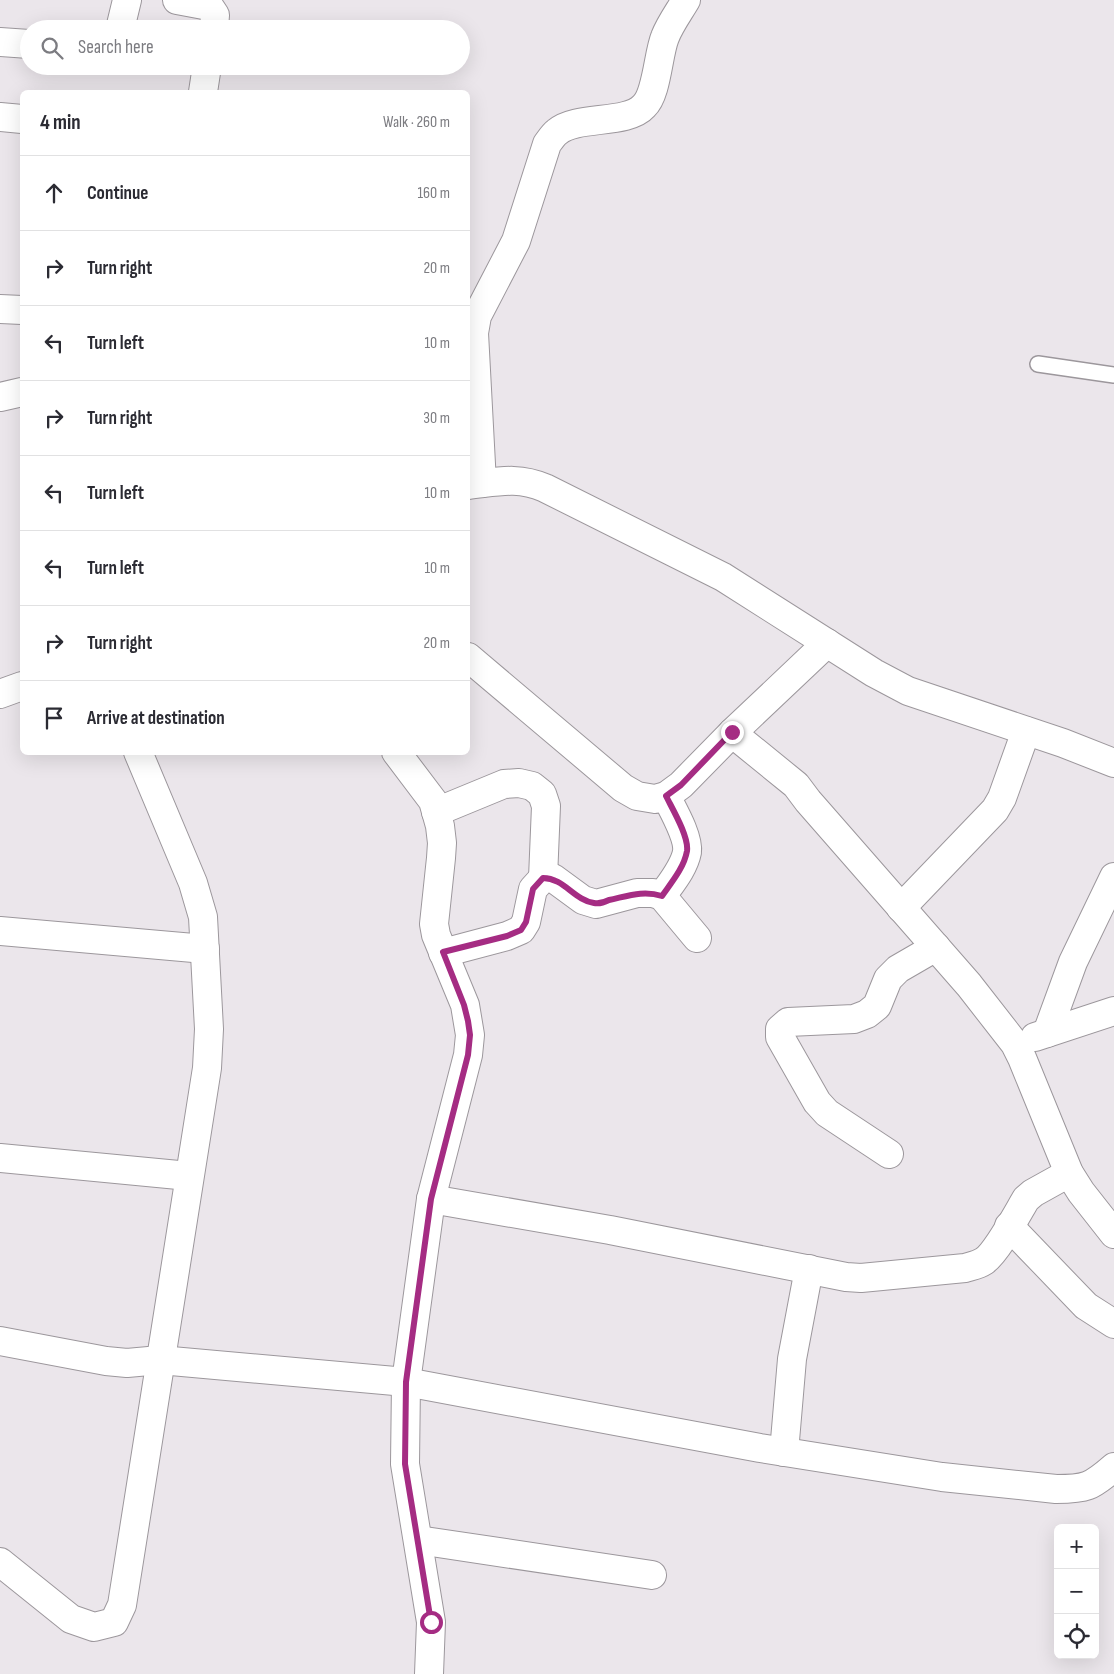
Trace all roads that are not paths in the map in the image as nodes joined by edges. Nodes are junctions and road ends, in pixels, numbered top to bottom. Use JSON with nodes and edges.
{"nodes":[{"id":1,"x":127,"y":0,"type":"edge"},
{"id":2,"x":177,"y":0,"type":"edge"},
{"id":3,"x":686,"y":0,"type":"edge"},
{"id":4,"x":122,"y":20,"type":"edge"},
{"id":5,"x":215,"y":20,"type":"edge"},
{"id":6,"x":0,"y":42,"type":"edge"},
{"id":7,"x":20,"y":43,"type":"edge"},
{"id":8,"x":206,"y":75,"type":"edge"},
{"id":9,"x":203,"y":90,"type":"edge"},
{"id":10,"x":0,"y":117,"type":"edge"},
{"id":11,"x":20,"y":119,"type":"edge"},
{"id":12,"x":0,"y":309,"type":"edge"},
{"id":13,"x":20,"y":310,"type":"edge"},
{"id":14,"x":1038,"y":364,"type":"dead end"},
{"id":15,"x":1114,"y":375,"type":"edge"},
{"id":16,"x":20,"y":392,"type":"edge"},
{"id":17,"x":0,"y":397,"type":"edge"},
{"id":18,"x":475,"y":484,"type":"edge"},
{"id":19,"x":827,"y":643,"type":"junction"},
{"id":20,"x":470,"y":659,"type":"edge"},
{"id":21,"x":20,"y":687,"type":"edge"},
{"id":22,"x":0,"y":694,"type":"edge"},
{"id":23,"x":1026,"y":731,"type":"junction"},
{"id":24,"x":732,"y":732,"type":"junction"},
{"id":25,"x":139,"y":755,"type":"edge"},
{"id":26,"x":398,"y":755,"type":"edge"},
{"id":27,"x":1114,"y":763,"type":"edge"},
{"id":28,"x":666,"y":796,"type":"junction"},
{"id":29,"x":436,"y":812,"type":"junction"},
{"id":30,"x":543,"y":878,"type":"junction"},
{"id":31,"x":1114,"y":878,"type":"edge"},
{"id":32,"x":662,"y":896,"type":"junction"},
{"id":33,"x":902,"y":908,"type":"junction"},
{"id":34,"x":0,"y":931,"type":"edge"},
{"id":35,"x":697,"y":938,"type":"dead end"},
{"id":36,"x":936,"y":947,"type":"junction"},
{"id":37,"x":205,"y":949,"type":"junction"},
{"id":38,"x":443,"y":952,"type":"junction"},
{"id":39,"x":1114,"y":1010,"type":"edge"},
{"id":40,"x":1047,"y":1033,"type":"junction"},
{"id":41,"x":1015,"y":1044,"type":"junction"},
{"id":42,"x":889,"y":1154,"type":"dead end"},
{"id":43,"x":0,"y":1158,"type":"edge"},
{"id":44,"x":1069,"y":1173,"type":"junction"},
{"id":45,"x":190,"y":1176,"type":"junction"},
{"id":46,"x":431,"y":1199,"type":"junction"},
{"id":47,"x":1009,"y":1226,"type":"junction"},
{"id":48,"x":1114,"y":1234,"type":"edge"},
{"id":49,"x":809,"y":1269,"type":"junction"},
{"id":50,"x":1114,"y":1324,"type":"edge"},
{"id":51,"x":0,"y":1341,"type":"edge"},
{"id":52,"x":160,"y":1360,"type":"junction"},
{"id":53,"x":406,"y":1382,"type":"junction"},
{"id":54,"x":784,"y":1452,"type":"junction"},
{"id":55,"x":1114,"y":1468,"type":"edge"},
{"id":56,"x":418,"y":1540,"type":"junction"},
{"id":57,"x":0,"y":1562,"type":"edge"},
{"id":58,"x":652,"y":1575,"type":"dead end"},
{"id":59,"x":429,"y":1674,"type":"edge"}],
"edges":[{"from":1,"to":4,"type":"street"},
{"from":2,"to":5,"type":"street"},
{"from":3,"to":18,"type":"street"},
{"from":6,"to":7,"type":"street"},
{"from":8,"to":9,"type":"street"},
{"from":10,"to":11,"type":"street"},
{"from":12,"to":13,"type":"street"},
{"from":14,"to":15,"type":"lane"},
{"from":16,"to":17,"type":"street"},
{"from":18,"to":19,"type":"street"},
{"from":19,"to":23,"type":"street"},
{"from":19,"to":24,"type":"street"},
{"from":20,"to":28,"type":"street"},
{"from":21,"to":22,"type":"street"},
{"from":23,"to":27,"type":"street"},
{"from":23,"to":33,"type":"street"},
{"from":24,"to":28,"type":"street"},
{"from":24,"to":33,"type":"street"},
{"from":25,"to":37,"type":"street"},
{"from":26,"to":29,"type":"street"},
{"from":28,"to":32,"type":"street"},
{"from":29,"to":30,"type":"street"},
{"from":29,"to":38,"type":"street"},
{"from":30,"to":32,"type":"street"},
{"from":30,"to":38,"type":"street"},
{"from":31,"to":40,"type":"street"},
{"from":32,"to":35,"type":"street"},
{"from":33,"to":36,"type":"street"},
{"from":34,"to":37,"type":"street"},
{"from":36,"to":41,"type":"street"},
{"from":36,"to":42,"type":"street"},
{"from":37,"to":45,"type":"street"},
{"from":38,"to":46,"type":"street"},
{"from":39,"to":40,"type":"street"},
{"from":40,"to":41,"type":"street"},
{"from":41,"to":44,"type":"street"},
{"from":43,"to":45,"type":"street"},
{"from":44,"to":47,"type":"street"},
{"from":44,"to":48,"type":"street"},
{"from":45,"to":52,"type":"street"},
{"from":46,"to":49,"type":"street"},
{"from":46,"to":53,"type":"street"},
{"from":47,"to":49,"type":"street"},
{"from":47,"to":50,"type":"street"},
{"from":49,"to":54,"type":"street"},
{"from":51,"to":52,"type":"street"},
{"from":52,"to":53,"type":"street"},
{"from":52,"to":57,"type":"street"},
{"from":53,"to":54,"type":"street"},
{"from":53,"to":56,"type":"street"},
{"from":54,"to":55,"type":"street"},
{"from":56,"to":58,"type":"street"},
{"from":56,"to":59,"type":"street"}]}
